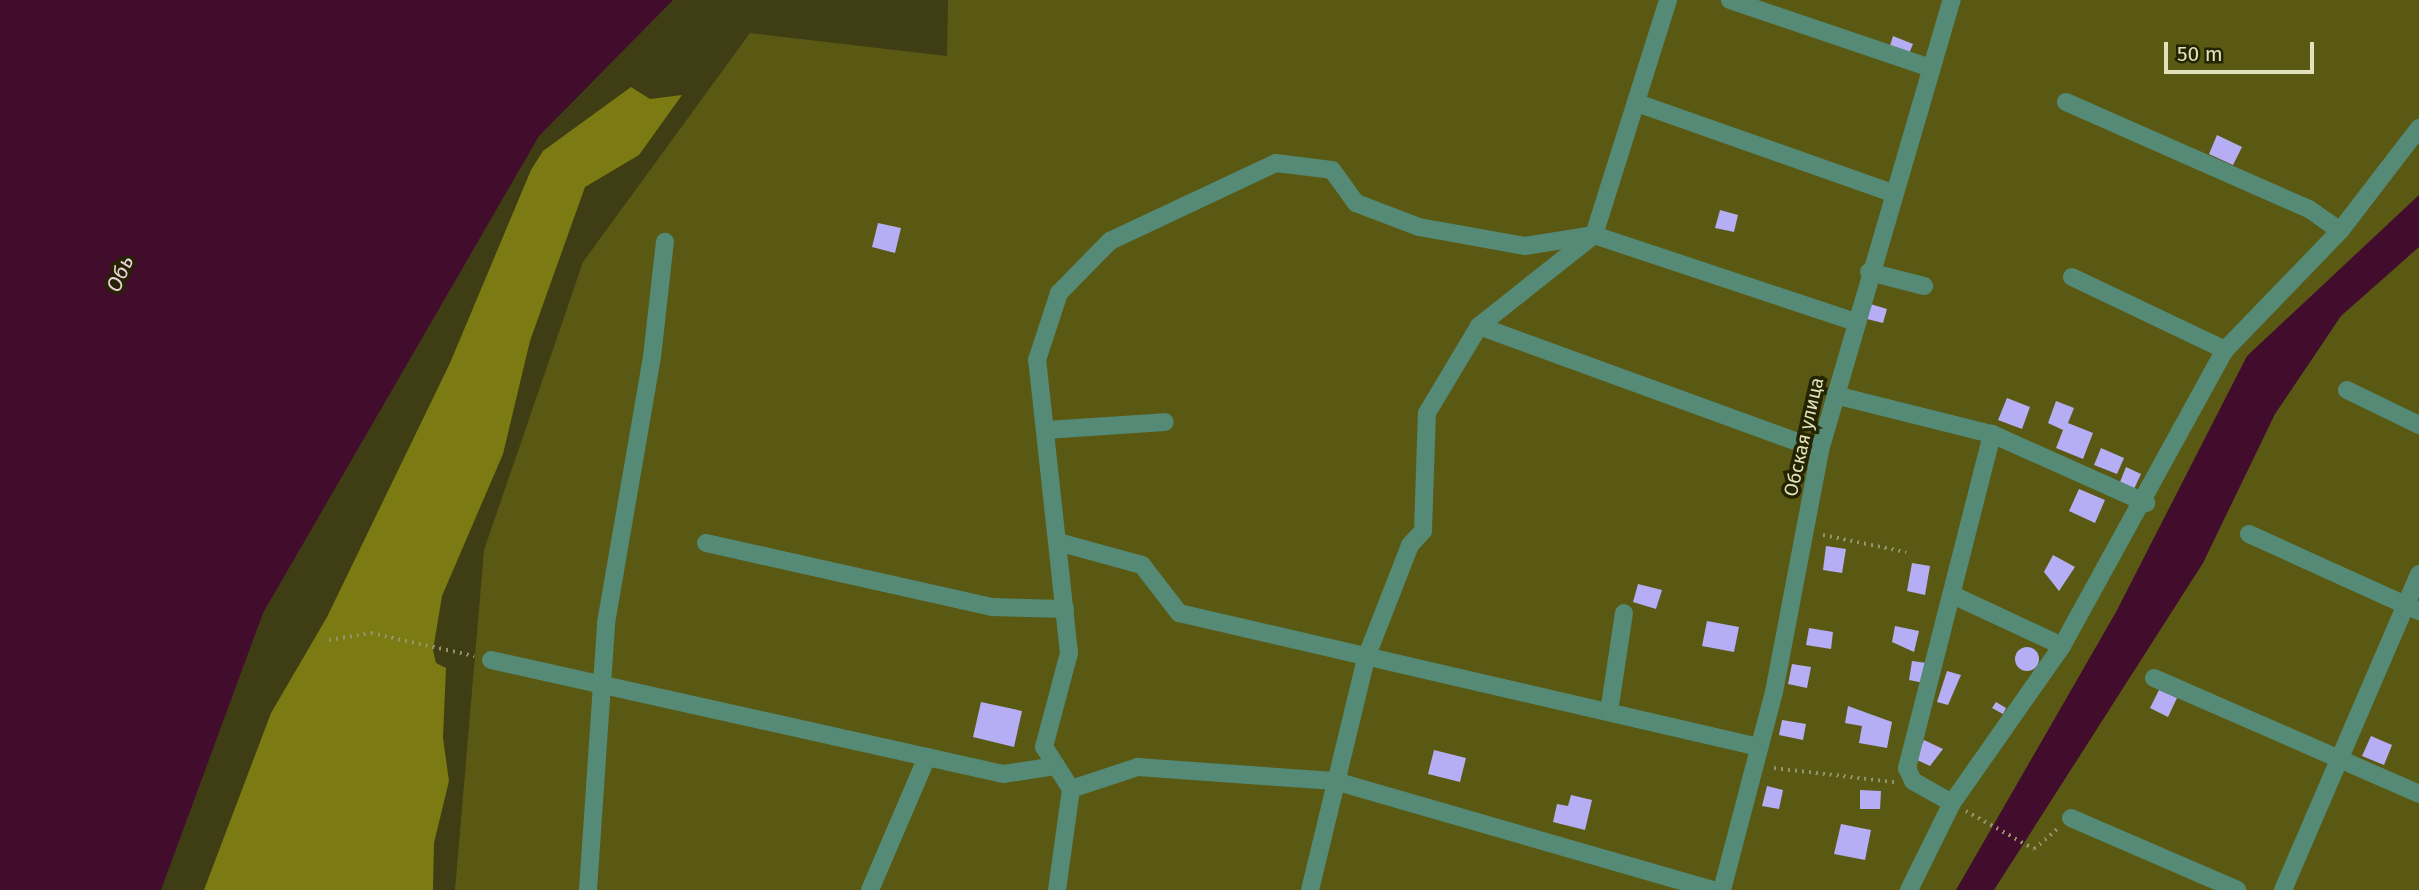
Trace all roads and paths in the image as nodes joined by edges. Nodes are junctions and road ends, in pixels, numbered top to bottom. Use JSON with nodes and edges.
{"nodes":[{"id":1,"x":1668,"y":0,"type":"edge"},
{"id":2,"x":1730,"y":0,"type":"edge"},
{"id":3,"x":1952,"y":0,"type":"edge"},
{"id":4,"x":1931,"y":68,"type":"junction"},
{"id":5,"x":1637,"y":103,"type":"junction"},
{"id":6,"x":2066,"y":103,"type":"dead end"},
{"id":7,"x":2419,"y":128,"type":"edge"},
{"id":8,"x":1892,"y":193,"type":"junction"},
{"id":9,"x":2340,"y":231,"type":"junction"},
{"id":10,"x":1594,"y":235,"type":"junction"},
{"id":11,"x":665,"y":242,"type":"dead end"},
{"id":12,"x":1869,"y":272,"type":"junction"},
{"id":13,"x":2072,"y":277,"type":"dead end"},
{"id":14,"x":1924,"y":286,"type":"dead end"},
{"id":15,"x":1855,"y":322,"type":"junction"},
{"id":16,"x":1479,"y":326,"type":"junction"},
{"id":17,"x":2225,"y":350,"type":"junction"},
{"id":18,"x":2347,"y":390,"type":"dead end"},
{"id":19,"x":1835,"y":395,"type":"junction"},
{"id":20,"x":1165,"y":422,"type":"dead end"},
{"id":21,"x":2419,"y":425,"type":"edge"},
{"id":22,"x":1046,"y":430,"type":"junction"},
{"id":23,"x":1992,"y":434,"type":"junction"},
{"id":24,"x":1819,"y":450,"type":"junction"},
{"id":25,"x":2146,"y":503,"type":"junction"},
{"id":26,"x":1804,"y":532,"type":"junction"},
{"id":27,"x":2249,"y":534,"type":"dead end"},
{"id":28,"x":1058,"y":542,"type":"junction"},
{"id":29,"x":706,"y":543,"type":"dead end"},
{"id":30,"x":1906,"y":552,"type":"dead end"},
{"id":31,"x":2419,"y":574,"type":"edge"},
{"id":32,"x":1955,"y":596,"type":"junction"},
{"id":33,"x":1065,"y":609,"type":"junction"},
{"id":34,"x":2413,"y":609,"type":"edge"},
{"id":35,"x":1624,"y":613,"type":"dead end"},
{"id":36,"x":329,"y":640,"type":"dead end"},
{"id":37,"x":2062,"y":646,"type":"junction"},
{"id":38,"x":1366,"y":658,"type":"junction"},
{"id":39,"x":491,"y":660,"type":"joint"},
{"id":40,"x":2154,"y":678,"type":"dead end"},
{"id":41,"x":602,"y":684,"type":"junction"},
{"id":42,"x":1609,"y":712,"type":"junction"},
{"id":43,"x":1759,"y":747,"type":"junction"},
{"id":44,"x":2341,"y":755,"type":"junction"},
{"id":45,"x":927,"y":757,"type":"junction"},
{"id":46,"x":1056,"y":766,"type":"junction"},
{"id":47,"x":1335,"y":780,"type":"junction"},
{"id":48,"x":1913,"y":780,"type":"junction"},
{"id":49,"x":1071,"y":789,"type":"junction"},
{"id":50,"x":2419,"y":794,"type":"edge"},
{"id":51,"x":1952,"y":803,"type":"junction"},
{"id":52,"x":2071,"y":818,"type":"joint"},
{"id":53,"x":588,"y":890,"type":"edge"},
{"id":54,"x":870,"y":890,"type":"edge"},
{"id":55,"x":1057,"y":890,"type":"edge"},
{"id":56,"x":1310,"y":890,"type":"edge"},
{"id":57,"x":1713,"y":890,"type":"edge"},
{"id":58,"x":1722,"y":890,"type":"edge"},
{"id":59,"x":1909,"y":890,"type":"edge"},
{"id":60,"x":2237,"y":890,"type":"edge"},
{"id":61,"x":2283,"y":890,"type":"edge"}],
"edges":[{"from":1,"to":5,"type":"street"},
{"from":2,"to":4,"type":"street"},
{"from":3,"to":4,"type":"street","name":"Обская улица"},
{"from":4,"to":8,"type":"street","name":"Обская улица"},
{"from":5,"to":8,"type":"street"},
{"from":5,"to":10,"type":"street"},
{"from":6,"to":9,"type":"street"},
{"from":7,"to":9,"type":"street"},
{"from":8,"to":12,"type":"street","name":"Обская улица"},
{"from":9,"to":17,"type":"street"},
{"from":10,"to":15,"type":"street"},
{"from":10,"to":16,"type":"street"},
{"from":10,"to":22,"type":"street"},
{"from":11,"to":41,"type":"street"},
{"from":12,"to":14,"type":"street"},
{"from":12,"to":15,"type":"street","name":"Обская улица"},
{"from":13,"to":17,"type":"street"},
{"from":15,"to":19,"type":"street","name":"Обская улица"},
{"from":16,"to":24,"type":"street"},
{"from":16,"to":38,"type":"street"},
{"from":17,"to":25,"type":"street"},
{"from":18,"to":21,"type":"street"},
{"from":19,"to":23,"type":"street"},
{"from":19,"to":24,"type":"street","name":"Обская улица"},
{"from":20,"to":22,"type":"street"},
{"from":22,"to":28,"type":"street"},
{"from":23,"to":25,"type":"street"},
{"from":23,"to":32,"type":"street"},
{"from":24,"to":26,"type":"street","name":"Обская улица"},
{"from":25,"to":37,"type":"street"},
{"from":26,"to":30,"type":"path"},
{"from":26,"to":43,"type":"street","name":"Обская улица"},
{"from":27,"to":34,"type":"street"},
{"from":28,"to":33,"type":"street"},
{"from":28,"to":38,"type":"street"},
{"from":29,"to":33,"type":"street"},
{"from":31,"to":34,"type":"street"},
{"from":32,"to":37,"type":"street"},
{"from":32,"to":48,"type":"street"},
{"from":33,"to":46,"type":"street"},
{"from":34,"to":44,"type":"street"},
{"from":35,"to":42,"type":"street"},
{"from":36,"to":39,"type":"path"},
{"from":37,"to":51,"type":"street"},
{"from":38,"to":42,"type":"street"},
{"from":38,"to":47,"type":"street"},
{"from":39,"to":41,"type":"street"},
{"from":40,"to":44,"type":"street"},
{"from":41,"to":45,"type":"street"},
{"from":41,"to":53,"type":"street"},
{"from":42,"to":43,"type":"street"},
{"from":43,"to":48,"type":"path"},
{"from":43,"to":58,"type":"street","name":"Обская улица"},
{"from":44,"to":50,"type":"street"},
{"from":44,"to":61,"type":"street"},
{"from":45,"to":46,"type":"street"},
{"from":45,"to":54,"type":"street"},
{"from":46,"to":49,"type":"street"},
{"from":47,"to":49,"type":"street"},
{"from":47,"to":56,"type":"street"},
{"from":47,"to":57,"type":"street"},
{"from":48,"to":51,"type":"street"},
{"from":49,"to":55,"type":"street"},
{"from":51,"to":52,"type":"path"},
{"from":51,"to":59,"type":"street"},
{"from":52,"to":60,"type":"street"}]}
